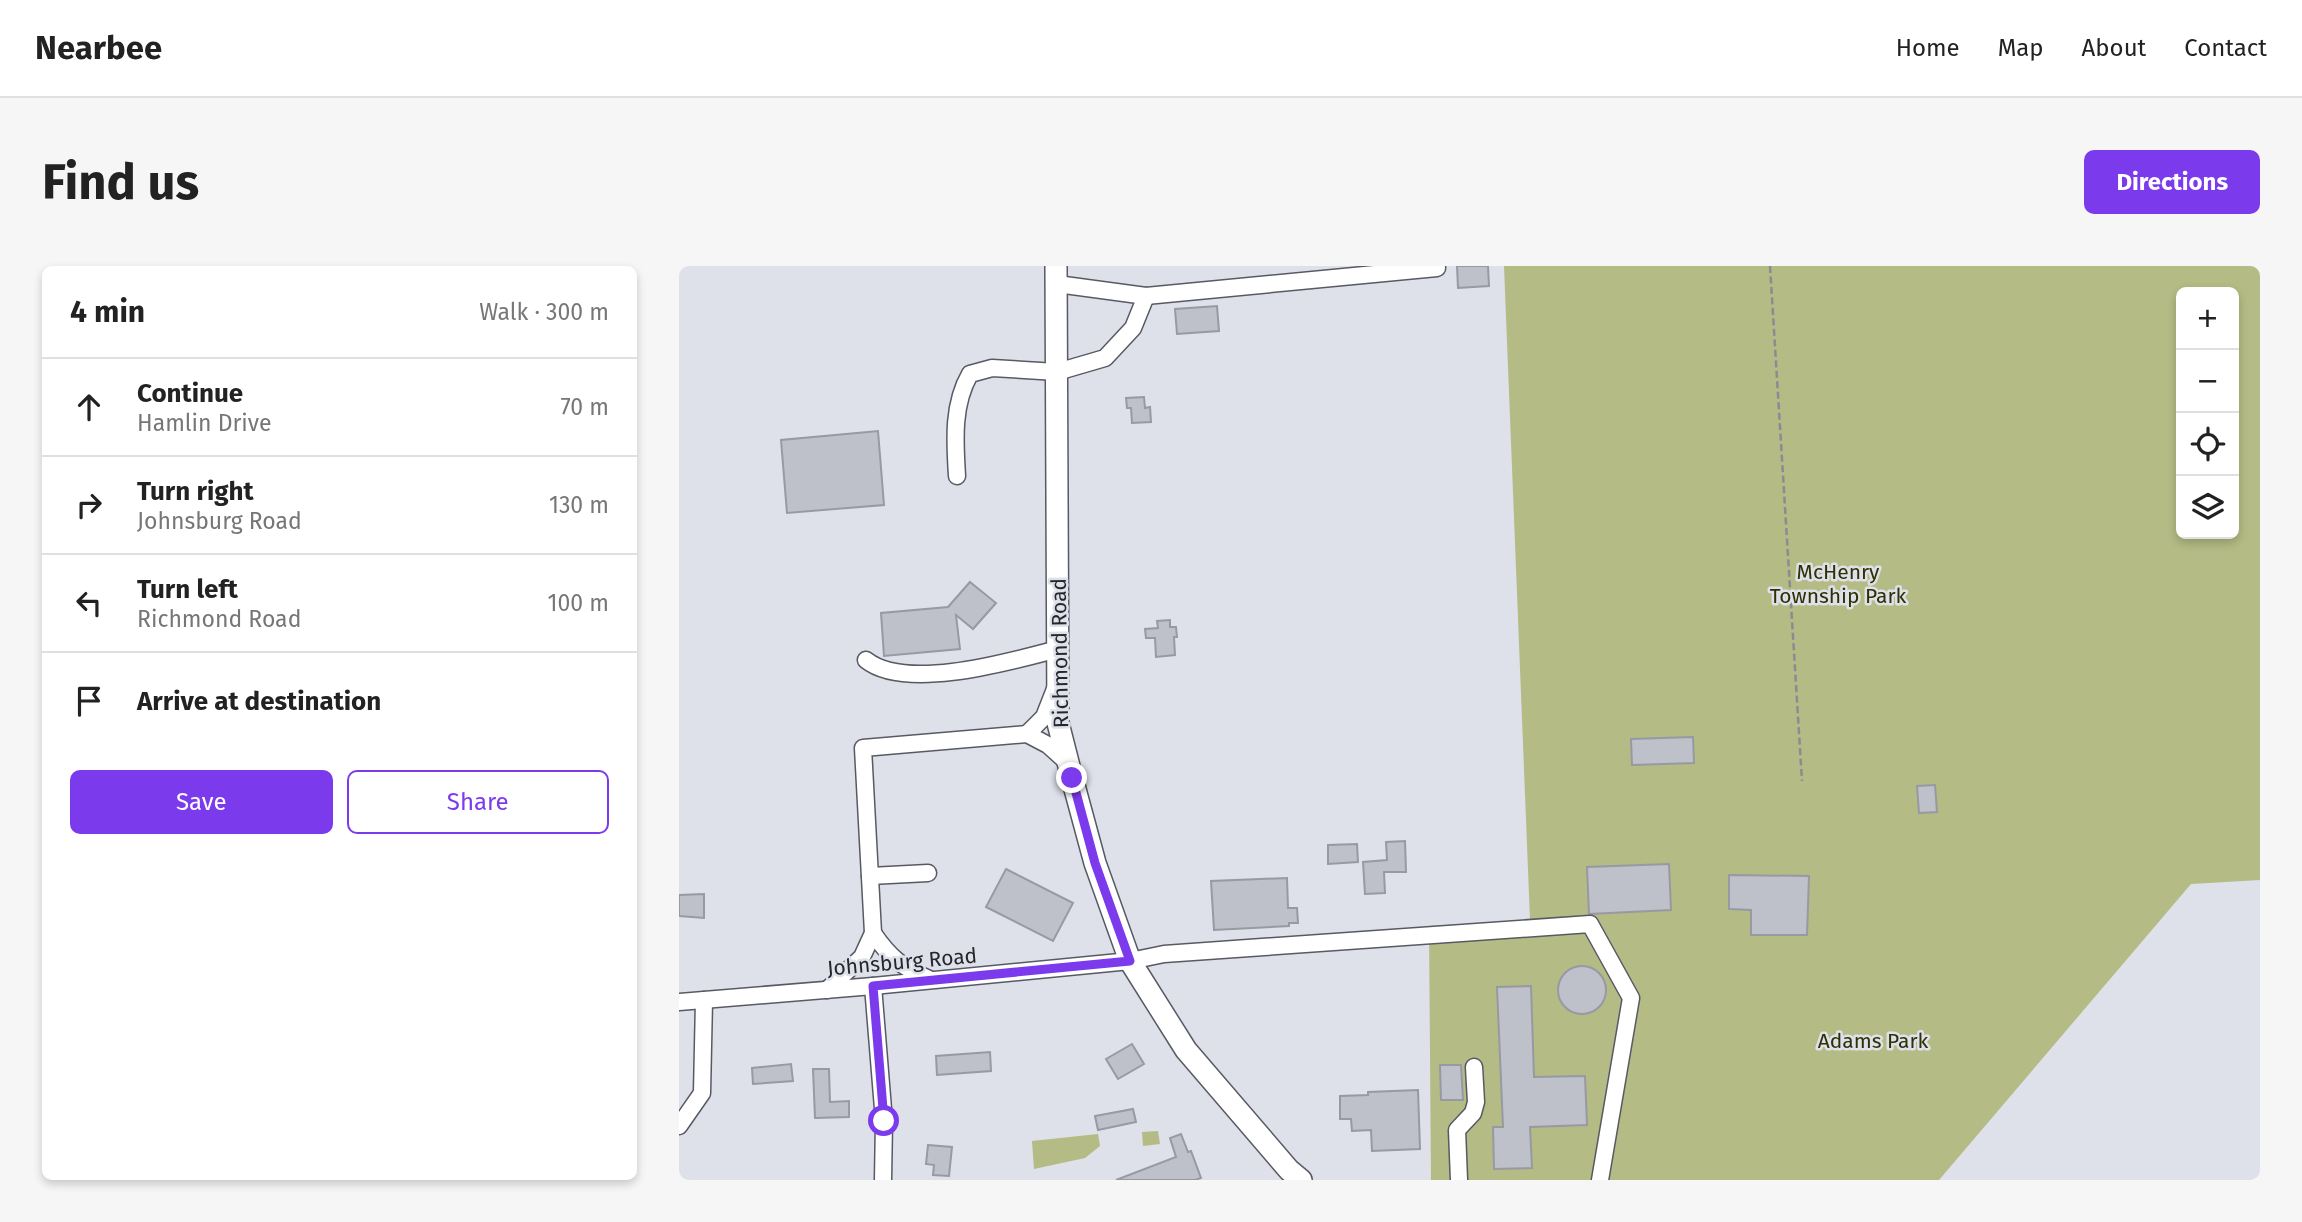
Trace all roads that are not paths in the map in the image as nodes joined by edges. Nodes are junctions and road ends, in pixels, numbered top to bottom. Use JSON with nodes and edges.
{"nodes":[{"id":1,"x":1437,"y":268,"type":"dead end"},
{"id":2,"x":1056,"y":275,"type":"edge"},
{"id":3,"x":1146,"y":296,"type":"junction"},
{"id":4,"x":1057,"y":372,"type":"junction"},
{"id":5,"x":957,"y":477,"type":"dead end"},
{"id":6,"x":1058,"y":649,"type":"junction"},
{"id":7,"x":866,"y":660,"type":"dead end"},
{"id":8,"x":1058,"y":680,"type":"junction"},
{"id":9,"x":1027,"y":734,"type":"junction"},
{"id":10,"x":1068,"y":763,"type":"junction"},
{"id":11,"x":928,"y":873,"type":"dead end"},
{"id":12,"x":870,"y":876,"type":"junction"},
{"id":13,"x":873,"y":933,"type":"junction"},
{"id":14,"x":1130,"y":961,"type":"junction"},
{"id":15,"x":933,"y":980,"type":"junction"},
{"id":16,"x":873,"y":986,"type":"junction"},
{"id":17,"x":827,"y":990,"type":"junction"},
{"id":18,"x":704,"y":1000,"type":"junction"},
{"id":19,"x":679,"y":1002,"type":"edge"},
{"id":20,"x":1474,"y":1067,"type":"dead end"},
{"id":21,"x":679,"y":1126,"type":"edge"},
{"id":22,"x":1290,"y":1177,"type":"edge"},
{"id":23,"x":883,"y":1180,"type":"edge"},
{"id":24,"x":1459,"y":1180,"type":"edge"},
{"id":25,"x":1600,"y":1180,"type":"edge"}],
"edges":[{"from":1,"to":3,"type":"street"},
{"from":2,"to":3,"type":"street"},
{"from":2,"to":4,"type":"main road","name":"Richmond Road"},
{"from":3,"to":4,"type":"street"},
{"from":4,"to":5,"type":"street"},
{"from":4,"to":6,"type":"main road","name":"Richmond Road"},
{"from":6,"to":7,"type":"street"},
{"from":6,"to":8,"type":"main road","name":"Richmond Road"},
{"from":8,"to":9,"type":"street"},
{"from":8,"to":10,"type":"main road","name":"Richmond Road"},
{"from":9,"to":10,"type":"street"},
{"from":9,"to":12,"type":"street"},
{"from":10,"to":14,"type":"main road","name":"Richmond Road"},
{"from":11,"to":12,"type":"street"},
{"from":12,"to":13,"type":"street"},
{"from":13,"to":15,"type":"street"},
{"from":13,"to":17,"type":"street"},
{"from":14,"to":15,"type":"street","name":"Johnsburg Road"},
{"from":14,"to":22,"type":"main road","name":"Richmond Road"},
{"from":14,"to":25,"type":"street","name":"Johnsburg Road"},
{"from":15,"to":16,"type":"street","name":"Johnsburg Road"},
{"from":16,"to":17,"type":"street","name":"Johnsburg Road"},
{"from":16,"to":23,"type":"street"},
{"from":17,"to":18,"type":"street","name":"Johnsburg Road"},
{"from":18,"to":19,"type":"street","name":"Johnsburg Road"},
{"from":18,"to":21,"type":"street"},
{"from":20,"to":24,"type":"street"}]}
